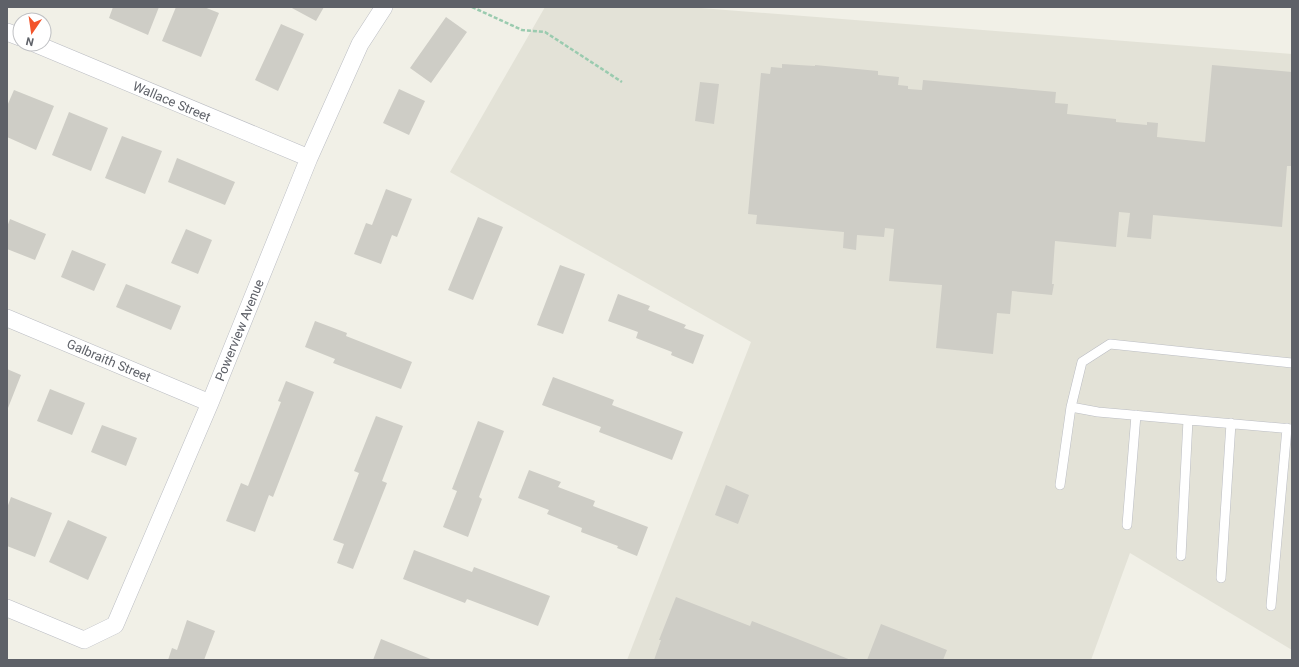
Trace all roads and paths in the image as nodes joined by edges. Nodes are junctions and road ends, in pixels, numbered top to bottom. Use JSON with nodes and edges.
{"nodes":[{"id":1,"x":384,"y":7,"type":"edge"},
{"id":2,"x":472,"y":7,"type":"edge"},
{"id":3,"x":52,"y":51,"type":"edge"},
{"id":4,"x":622,"y":82,"type":"dead end"},
{"id":5,"x":309,"y":158,"type":"junction"},
{"id":6,"x":7,"y":318,"type":"edge"},
{"id":7,"x":1292,"y":363,"type":"edge"},
{"id":8,"x":210,"y":402,"type":"junction"},
{"id":9,"x":1071,"y":407,"type":"junction"},
{"id":10,"x":1136,"y":415,"type":"junction"},
{"id":11,"x":1188,"y":420,"type":"junction"},
{"id":12,"x":1231,"y":423,"type":"junction"},
{"id":13,"x":1290,"y":428,"type":"edge"},
{"id":14,"x":1060,"y":485,"type":"dead end"},
{"id":15,"x":1127,"y":525,"type":"dead end"},
{"id":16,"x":1181,"y":556,"type":"dead end"},
{"id":17,"x":1221,"y":578,"type":"dead end"},
{"id":18,"x":1271,"y":606,"type":"dead end"},
{"id":19,"x":7,"y":608,"type":"edge"}],
"edges":[{"from":1,"to":5,"type":"street","name":"Powerview Avenue"},
{"from":2,"to":4,"type":"path"},
{"from":3,"to":5,"type":"street","name":"Wallace Street"},
{"from":5,"to":8,"type":"street","name":"Powerview Avenue"},
{"from":6,"to":8,"type":"street","name":"Galbraith Street"},
{"from":7,"to":9,"type":"lane"},
{"from":8,"to":19,"type":"street","name":"Powerview Avenue"},
{"from":9,"to":10,"type":"lane"},
{"from":9,"to":14,"type":"lane"},
{"from":10,"to":11,"type":"lane"},
{"from":10,"to":15,"type":"lane"},
{"from":11,"to":12,"type":"lane"},
{"from":11,"to":16,"type":"lane"},
{"from":12,"to":13,"type":"lane"},
{"from":12,"to":17,"type":"lane"},
{"from":13,"to":18,"type":"lane"}]}
